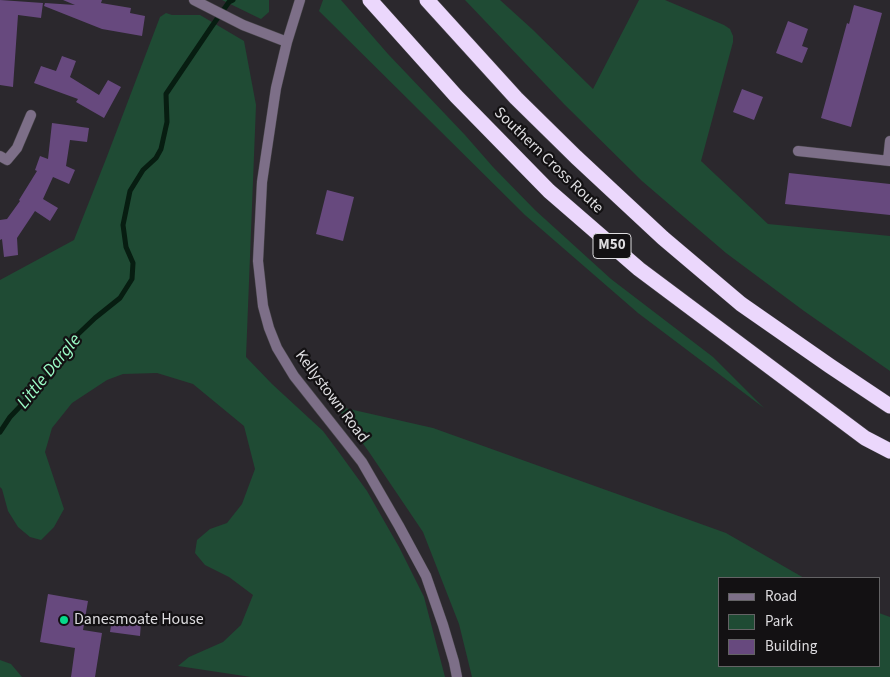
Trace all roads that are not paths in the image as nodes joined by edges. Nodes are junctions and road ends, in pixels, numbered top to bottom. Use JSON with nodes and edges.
{"nodes":[{"id":1,"x":194,"y":0,"type":"edge"},
{"id":2,"x":300,"y":0,"type":"edge"},
{"id":3,"x":370,"y":0,"type":"edge"},
{"id":4,"x":427,"y":0,"type":"edge"},
{"id":5,"x":287,"y":42,"type":"junction"},
{"id":6,"x":31,"y":115,"type":"dead end"},
{"id":7,"x":890,"y":141,"type":"edge"},
{"id":8,"x":798,"y":151,"type":"dead end"},
{"id":9,"x":0,"y":156,"type":"edge"},
{"id":10,"x":889,"y":160,"type":"edge"},
{"id":11,"x":890,"y":406,"type":"edge"},
{"id":12,"x":890,"y":451,"type":"edge"},
{"id":13,"x":457,"y":677,"type":"edge"}],
"edges":[{"from":1,"to":5,"type":"street"},
{"from":2,"to":5,"type":"street","name":"Kellystown Road"},
{"from":3,"to":12,"type":"highway","name":"Southern Cross Route","number":"M50"},
{"from":4,"to":11,"type":"highway","name":"Southern Cross Route","number":"M50"},
{"from":5,"to":13,"type":"street","name":"Kellystown Road"},
{"from":6,"to":9,"type":"street"},
{"from":7,"to":10,"type":"street"},
{"from":8,"to":10,"type":"street"}]}
